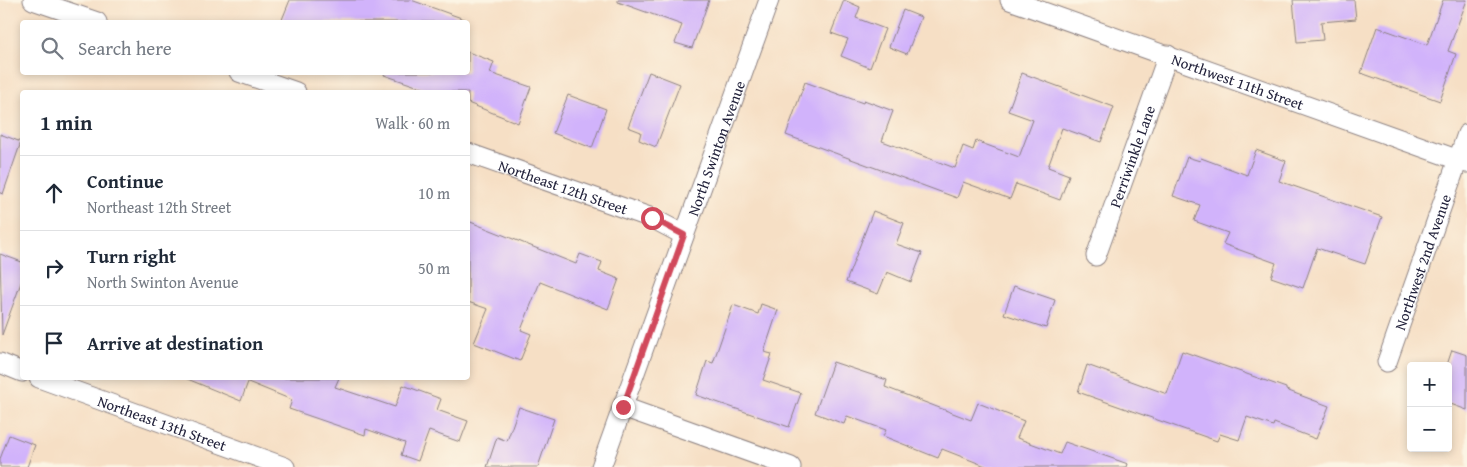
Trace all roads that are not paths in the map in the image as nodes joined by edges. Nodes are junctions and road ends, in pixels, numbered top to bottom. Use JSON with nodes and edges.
{"nodes":[{"id":1,"x":33,"y":0,"type":"edge"},
{"id":2,"x":769,"y":0,"type":"edge"},
{"id":3,"x":1010,"y":0,"type":"edge"},
{"id":4,"x":91,"y":20,"type":"edge"},
{"id":5,"x":1168,"y":55,"type":"junction"},
{"id":6,"x":248,"y":75,"type":"edge"},
{"id":7,"x":290,"y":90,"type":"edge"},
{"id":8,"x":1467,"y":134,"type":"edge"},
{"id":9,"x":470,"y":154,"type":"edge"},
{"id":10,"x":1462,"y":162,"type":"edge"},
{"id":11,"x":684,"y":235,"type":"junction"},
{"id":12,"x":1096,"y":256,"type":"dead end"},
{"id":13,"x":1387,"y":362,"type":"dead end"},
{"id":14,"x":0,"y":363,"type":"edge"},
{"id":15,"x":20,"y":371,"type":"edge"},
{"id":16,"x":45,"y":380,"type":"edge"},
{"id":17,"x":623,"y":407,"type":"junction"},
{"id":18,"x":285,"y":467,"type":"edge"},
{"id":19,"x":601,"y":467,"type":"edge"},
{"id":20,"x":791,"y":467,"type":"edge"}],
"edges":[{"from":1,"to":4,"type":"street"},
{"from":2,"to":11,"type":"street","name":"North Swinton Avenue"},
{"from":3,"to":5,"type":"street","name":"Northwest 11th Street"},
{"from":5,"to":10,"type":"street","name":"Northwest 11th Street"},
{"from":5,"to":12,"type":"street","name":"Perriwinkle Lane"},
{"from":6,"to":7,"type":"street"},
{"from":8,"to":10,"type":"street","name":"Northwest 2nd Avenue"},
{"from":9,"to":11,"type":"street","name":"Northeast 12th Street"},
{"from":10,"to":13,"type":"street","name":"Northwest 2nd Avenue"},
{"from":11,"to":17,"type":"street","name":"North Swinton Avenue"},
{"from":14,"to":15,"type":"street"},
{"from":16,"to":18,"type":"street","name":"Northeast 13th Street"},
{"from":17,"to":19,"type":"street","name":"North Swinton Avenue"},
{"from":17,"to":20,"type":"street"}]}
